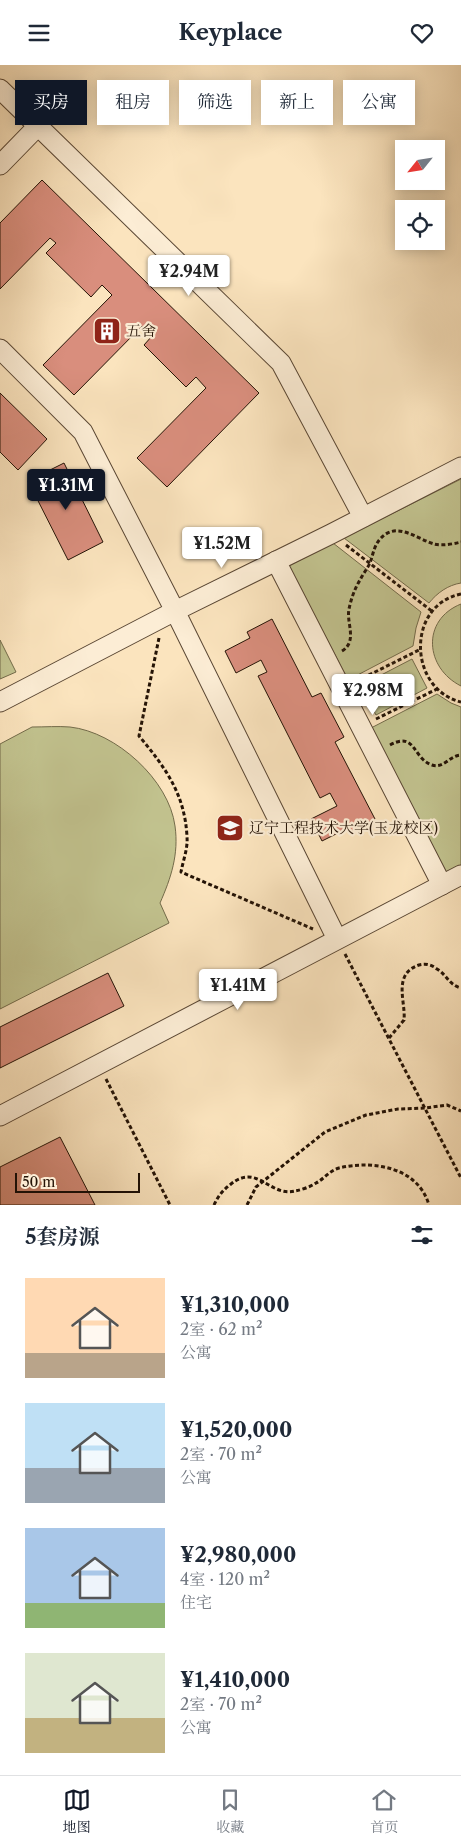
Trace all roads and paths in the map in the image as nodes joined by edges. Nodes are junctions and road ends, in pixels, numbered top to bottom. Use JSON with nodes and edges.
{"nodes":[{"id":1,"x":0,"y":89,"type":"edge"},
{"id":2,"x":38,"y":126,"type":"junction"},
{"id":3,"x":0,"y":165,"type":"edge"},
{"id":4,"x":0,"y":349,"type":"edge"},
{"id":5,"x":461,"y":467,"type":"edge"},
{"id":6,"x":363,"y":517,"type":"junction"},
{"id":7,"x":331,"y":534,"type":"junction"},
{"id":8,"x":461,"y":542,"type":"edge"},
{"id":9,"x":276,"y":561,"type":"junction"},
{"id":10,"x":369,"y":563,"type":"junction"},
{"id":11,"x":461,"y":594,"type":"edge"},
{"id":12,"x":432,"y":612,"type":"junction"},
{"id":13,"x":169,"y":614,"type":"junction"},
{"id":14,"x":420,"y":651,"type":"junction"},
{"id":15,"x":326,"y":659,"type":"junction"},
{"id":16,"x":437,"y":689,"type":"junction"},
{"id":17,"x":341,"y":690,"type":"junction"},
{"id":18,"x":0,"y":702,"type":"edge"},
{"id":19,"x":461,"y":702,"type":"edge"},
{"id":20,"x":360,"y":728,"type":"junction"},
{"id":21,"x":373,"y":753,"type":"junction"},
{"id":22,"x":461,"y":755,"type":"edge"},
{"id":23,"x":461,"y":875,"type":"edge"},
{"id":24,"x":442,"y":885,"type":"junction"},
{"id":25,"x":337,"y":939,"type":"junction"},
{"id":26,"x":461,"y":988,"type":"edge"},
{"id":27,"x":389,"y":1038,"type":"junction"},
{"id":28,"x":99,"y":1065,"type":"junction"},
{"id":29,"x":425,"y":1108,"type":"junction"},
{"id":30,"x":461,"y":1111,"type":"edge"},
{"id":31,"x":0,"y":1116,"type":"edge"},
{"id":32,"x":461,"y":1178,"type":"edge"},
{"id":33,"x":263,"y":1181,"type":"junction"},
{"id":34,"x":170,"y":1205,"type":"edge"},
{"id":35,"x":214,"y":1205,"type":"edge"},
{"id":36,"x":247,"y":1205,"type":"edge"},
{"id":37,"x":428,"y":1205,"type":"edge"}],
"edges":[{"from":1,"to":2,"type":"street"},
{"from":2,"to":3,"type":"street"},
{"from":2,"to":6,"type":"street"},
{"from":4,"to":13,"type":"street"},
{"from":5,"to":6,"type":"street"},
{"from":6,"to":7,"type":"street"},
{"from":7,"to":9,"type":"street"},
{"from":7,"to":10,"type":"path"},
{"from":8,"to":10,"type":"path"},
{"from":9,"to":13,"type":"street"},
{"from":9,"to":15,"type":"street"},
{"from":10,"to":12,"type":"path"},
{"from":10,"to":15,"type":"path"},
{"from":11,"to":12,"type":"path"},
{"from":12,"to":14,"type":"path"},
{"from":13,"to":18,"type":"street"},
{"from":13,"to":25,"type":"street"},
{"from":13,"to":25,"type":"path"},
{"from":14,"to":16,"type":"path"},
{"from":14,"to":17,"type":"path"},
{"from":15,"to":17,"type":"street"},
{"from":16,"to":19,"type":"path"},
{"from":16,"to":20,"type":"path"},
{"from":17,"to":20,"type":"street"},
{"from":20,"to":21,"type":"street"},
{"from":21,"to":22,"type":"path"},
{"from":21,"to":24,"type":"street"},
{"from":23,"to":24,"type":"street"},
{"from":24,"to":25,"type":"street"},
{"from":25,"to":27,"type":"path"},
{"from":25,"to":28,"type":"street"},
{"from":26,"to":27,"type":"path"},
{"from":27,"to":29,"type":"path"},
{"from":28,"to":31,"type":"street"},
{"from":28,"to":34,"type":"path"},
{"from":29,"to":30,"type":"path"},
{"from":29,"to":32,"type":"path"},
{"from":29,"to":33,"type":"path"},
{"from":33,"to":35,"type":"path"},
{"from":33,"to":36,"type":"path"},
{"from":33,"to":37,"type":"path"}]}
